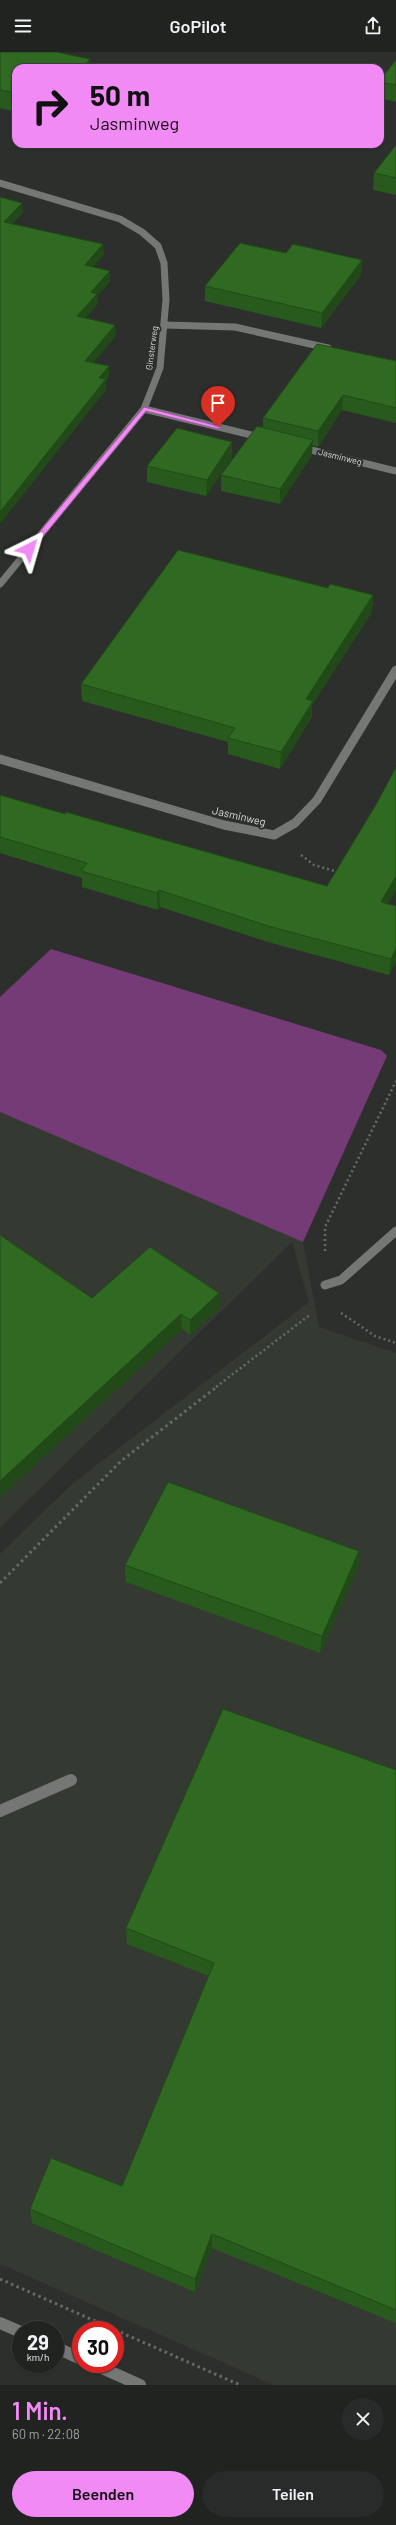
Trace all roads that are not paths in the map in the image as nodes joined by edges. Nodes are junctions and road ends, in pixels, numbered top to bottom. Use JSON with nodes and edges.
{"nodes":[{"id":1,"x":0,"y":183,"type":"edge"},
{"id":2,"x":164,"y":325,"type":"junction"},
{"id":3,"x":335,"y":349,"type":"edge"},
{"id":4,"x":144,"y":409,"type":"junction"},
{"id":5,"x":274,"y":441,"type":"edge"},
{"id":6,"x":289,"y":445,"type":"edge"},
{"id":7,"x":396,"y":471,"type":"edge"},
{"id":8,"x":0,"y":584,"type":"edge"},
{"id":9,"x":396,"y":670,"type":"edge"},
{"id":10,"x":0,"y":759,"type":"edge"},
{"id":11,"x":396,"y":1231,"type":"edge"},
{"id":12,"x":325,"y":1285,"type":"road end"},
{"id":13,"x":70,"y":1780,"type":"dead end"},
{"id":14,"x":0,"y":1811,"type":"edge"},
{"id":15,"x":0,"y":2323,"type":"edge"},
{"id":16,"x":12,"y":2328,"type":"edge"},
{"id":17,"x":113,"y":2373,"type":"edge"},
{"id":18,"x":140,"y":2385,"type":"edge"}],
"edges":[{"from":1,"to":2,"type":"street","name":"Ginsterweg"},
{"from":2,"to":3,"type":"street"},
{"from":2,"to":4,"type":"street","name":"Ginsterweg"},
{"from":4,"to":5,"type":"street"},
{"from":4,"to":8,"type":"street","name":"Ginsterweg"},
{"from":6,"to":7,"type":"street","name":"Jasminweg"},
{"from":9,"to":10,"type":"street","name":"Jasminweg"},
{"from":11,"to":12,"type":"street"},
{"from":13,"to":14,"type":"street"},
{"from":15,"to":16,"type":"street"},
{"from":17,"to":18,"type":"street"}]}
